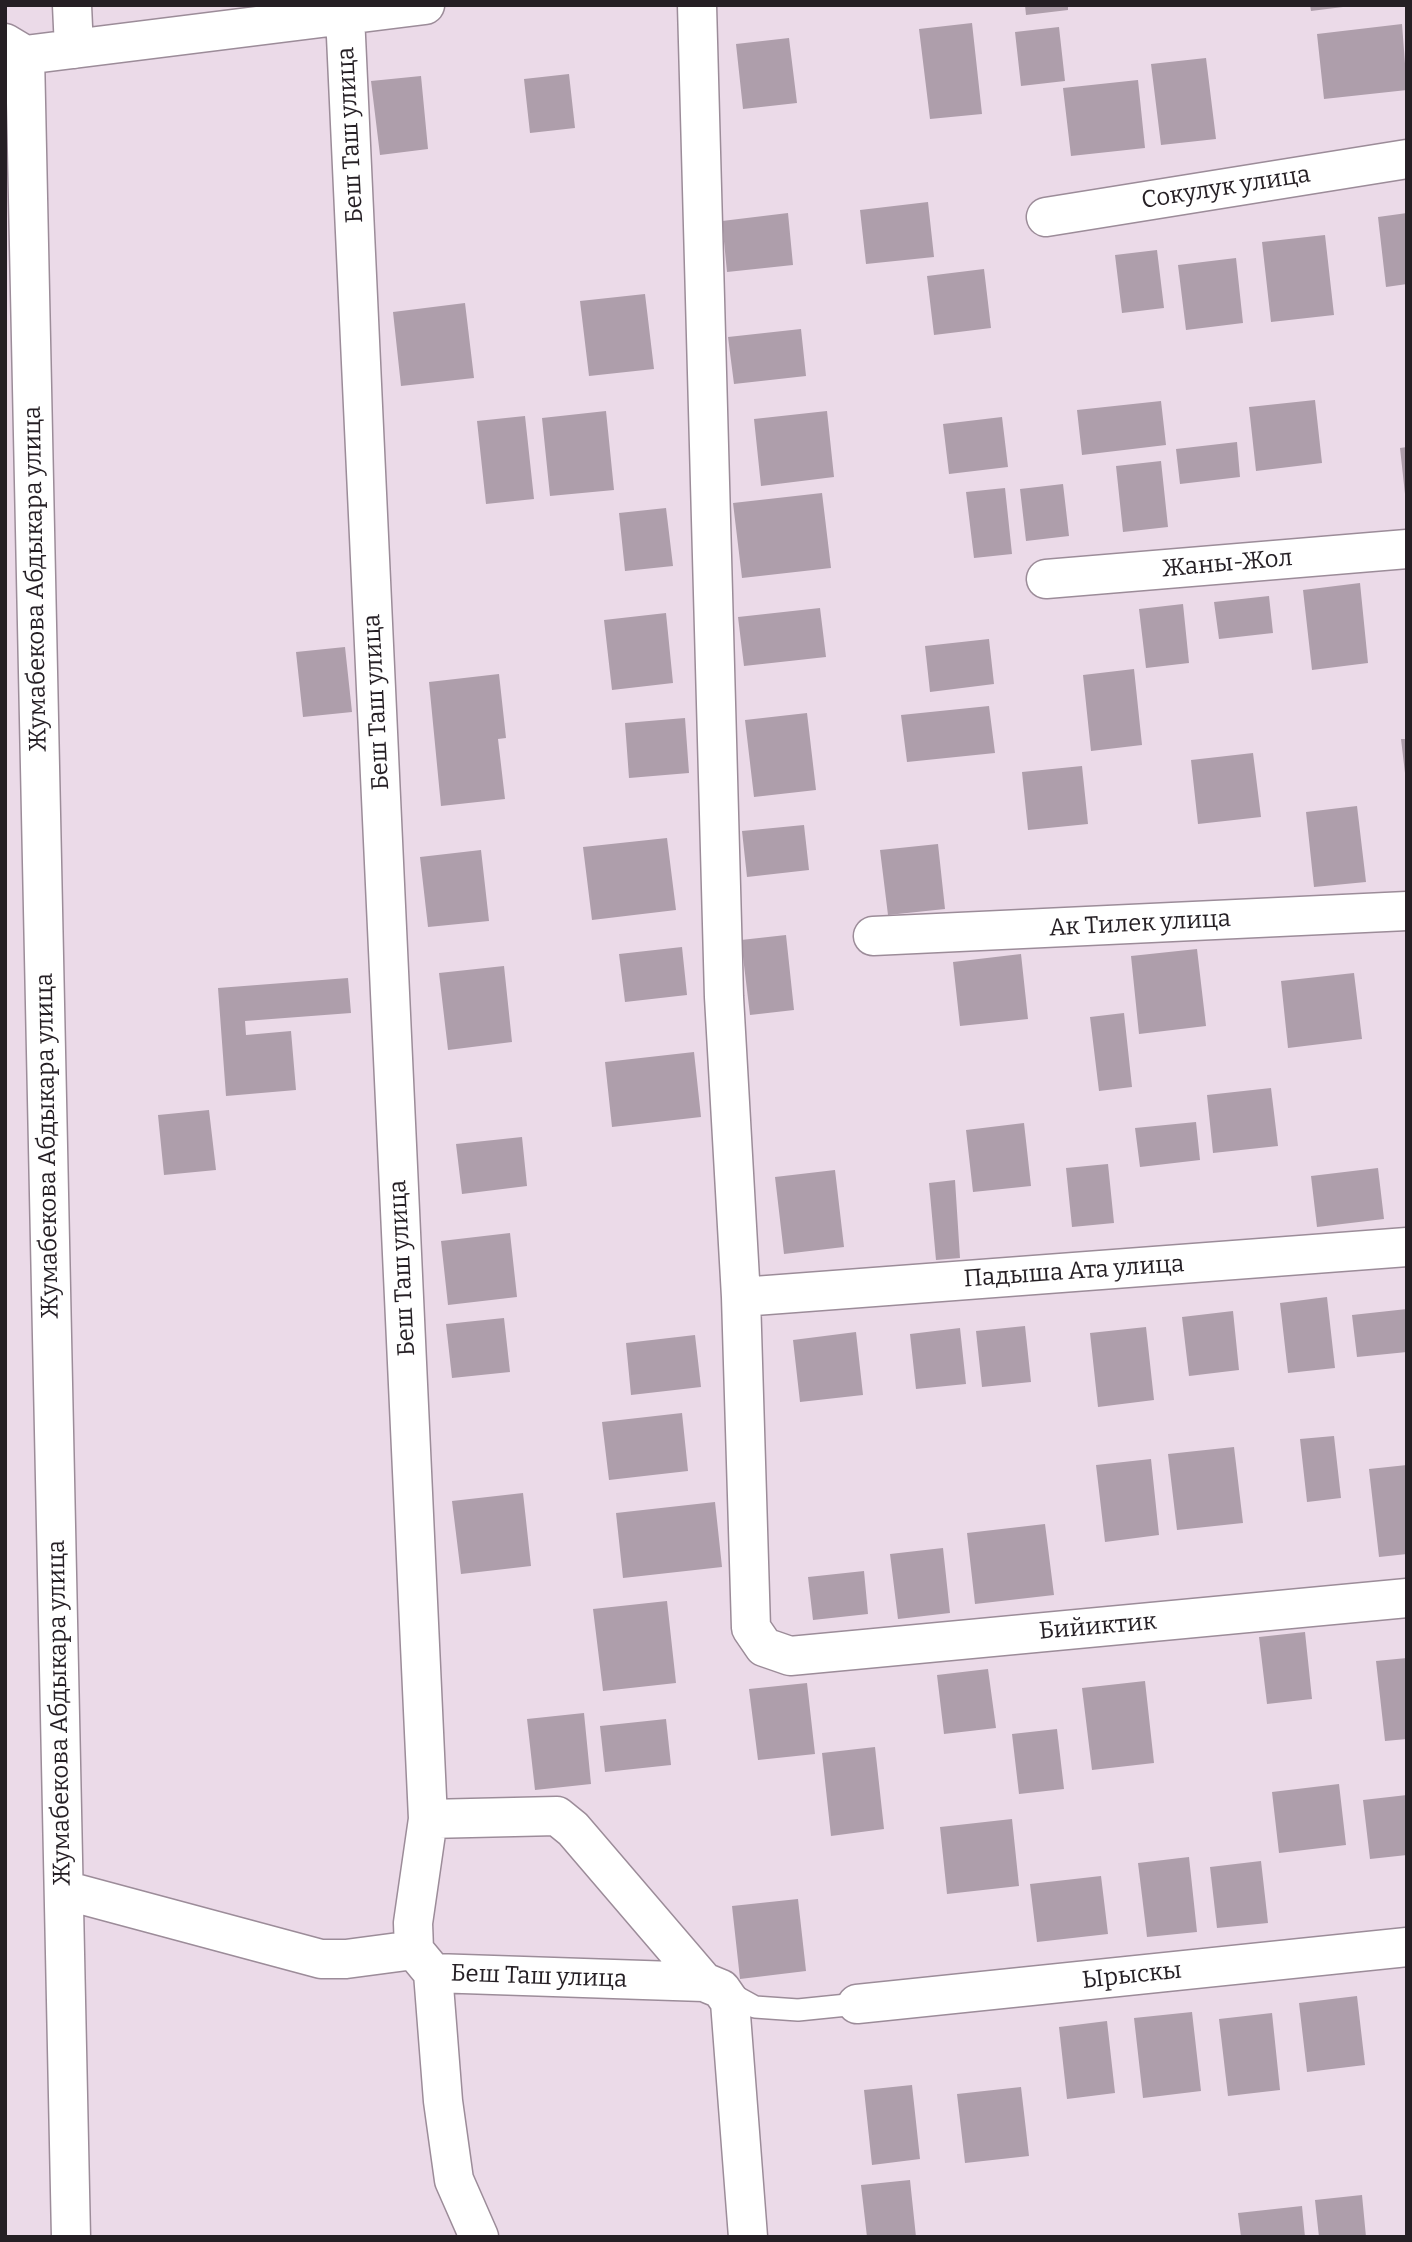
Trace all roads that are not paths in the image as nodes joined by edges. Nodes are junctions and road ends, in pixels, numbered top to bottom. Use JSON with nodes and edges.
{"nodes":[{"id":1,"x":72,"y":5,"type":"edge"},
{"id":2,"x":697,"y":5,"type":"edge"},
{"id":3,"x":402,"y":7,"type":"edge"},
{"id":4,"x":345,"y":15,"type":"junction"},
{"id":5,"x":15,"y":49,"type":"edge"},
{"id":6,"x":74,"y":49,"type":"junction"},
{"id":7,"x":1407,"y":159,"type":"edge"},
{"id":8,"x":1046,"y":218,"type":"dead end"},
{"id":9,"x":1407,"y":549,"type":"edge"},
{"id":10,"x":1046,"y":579,"type":"dead end"},
{"id":11,"x":1407,"y":911,"type":"edge"},
{"id":12,"x":873,"y":936,"type":"dead end"},
{"id":13,"x":1407,"y":1247,"type":"edge"},
{"id":14,"x":741,"y":1297,"type":"junction"},
{"id":15,"x":1407,"y":1598,"type":"edge"},
{"id":16,"x":428,"y":1819,"type":"junction"},
{"id":17,"x":64,"y":1890,"type":"junction"},
{"id":18,"x":1407,"y":1947,"type":"edge"},
{"id":19,"x":424,"y":1962,"type":"junction"},
{"id":20,"x":712,"y":1986,"type":"junction"},
{"id":21,"x":858,"y":2004,"type":"joint"},
{"id":22,"x":71,"y":2237,"type":"edge"},
{"id":23,"x":479,"y":2237,"type":"edge"},
{"id":24,"x":748,"y":2237,"type":"edge"}],
"edges":[{"from":1,"to":6,"type":"street"},
{"from":2,"to":14,"type":"street"},
{"from":3,"to":4,"type":"street"},
{"from":4,"to":6,"type":"street"},
{"from":4,"to":16,"type":"street","name":"Беш Таш улица"},
{"from":5,"to":6,"type":"street"},
{"from":5,"to":17,"type":"street","name":"Жумабекова Абдыкара улица"},
{"from":7,"to":8,"type":"street","name":"Сокулук улица"},
{"from":9,"to":10,"type":"street","name":"Жаны-Жол"},
{"from":11,"to":12,"type":"street","name":"Ак Тилек улица"},
{"from":13,"to":14,"type":"street","name":"Падыша Ата улица"},
{"from":14,"to":15,"type":"street","name":"Бийиктик"},
{"from":16,"to":19,"type":"street","name":"Беш Таш улица"},
{"from":16,"to":20,"type":"street"},
{"from":17,"to":19,"type":"street"},
{"from":17,"to":22,"type":"street","name":"Жумабекова Абдыкара улица"},
{"from":18,"to":21,"type":"street","name":"Ырыскы"},
{"from":19,"to":20,"type":"street","name":"Беш Таш улица"},
{"from":19,"to":23,"type":"street"},
{"from":20,"to":21,"type":"lane"},
{"from":20,"to":24,"type":"street"}]}
